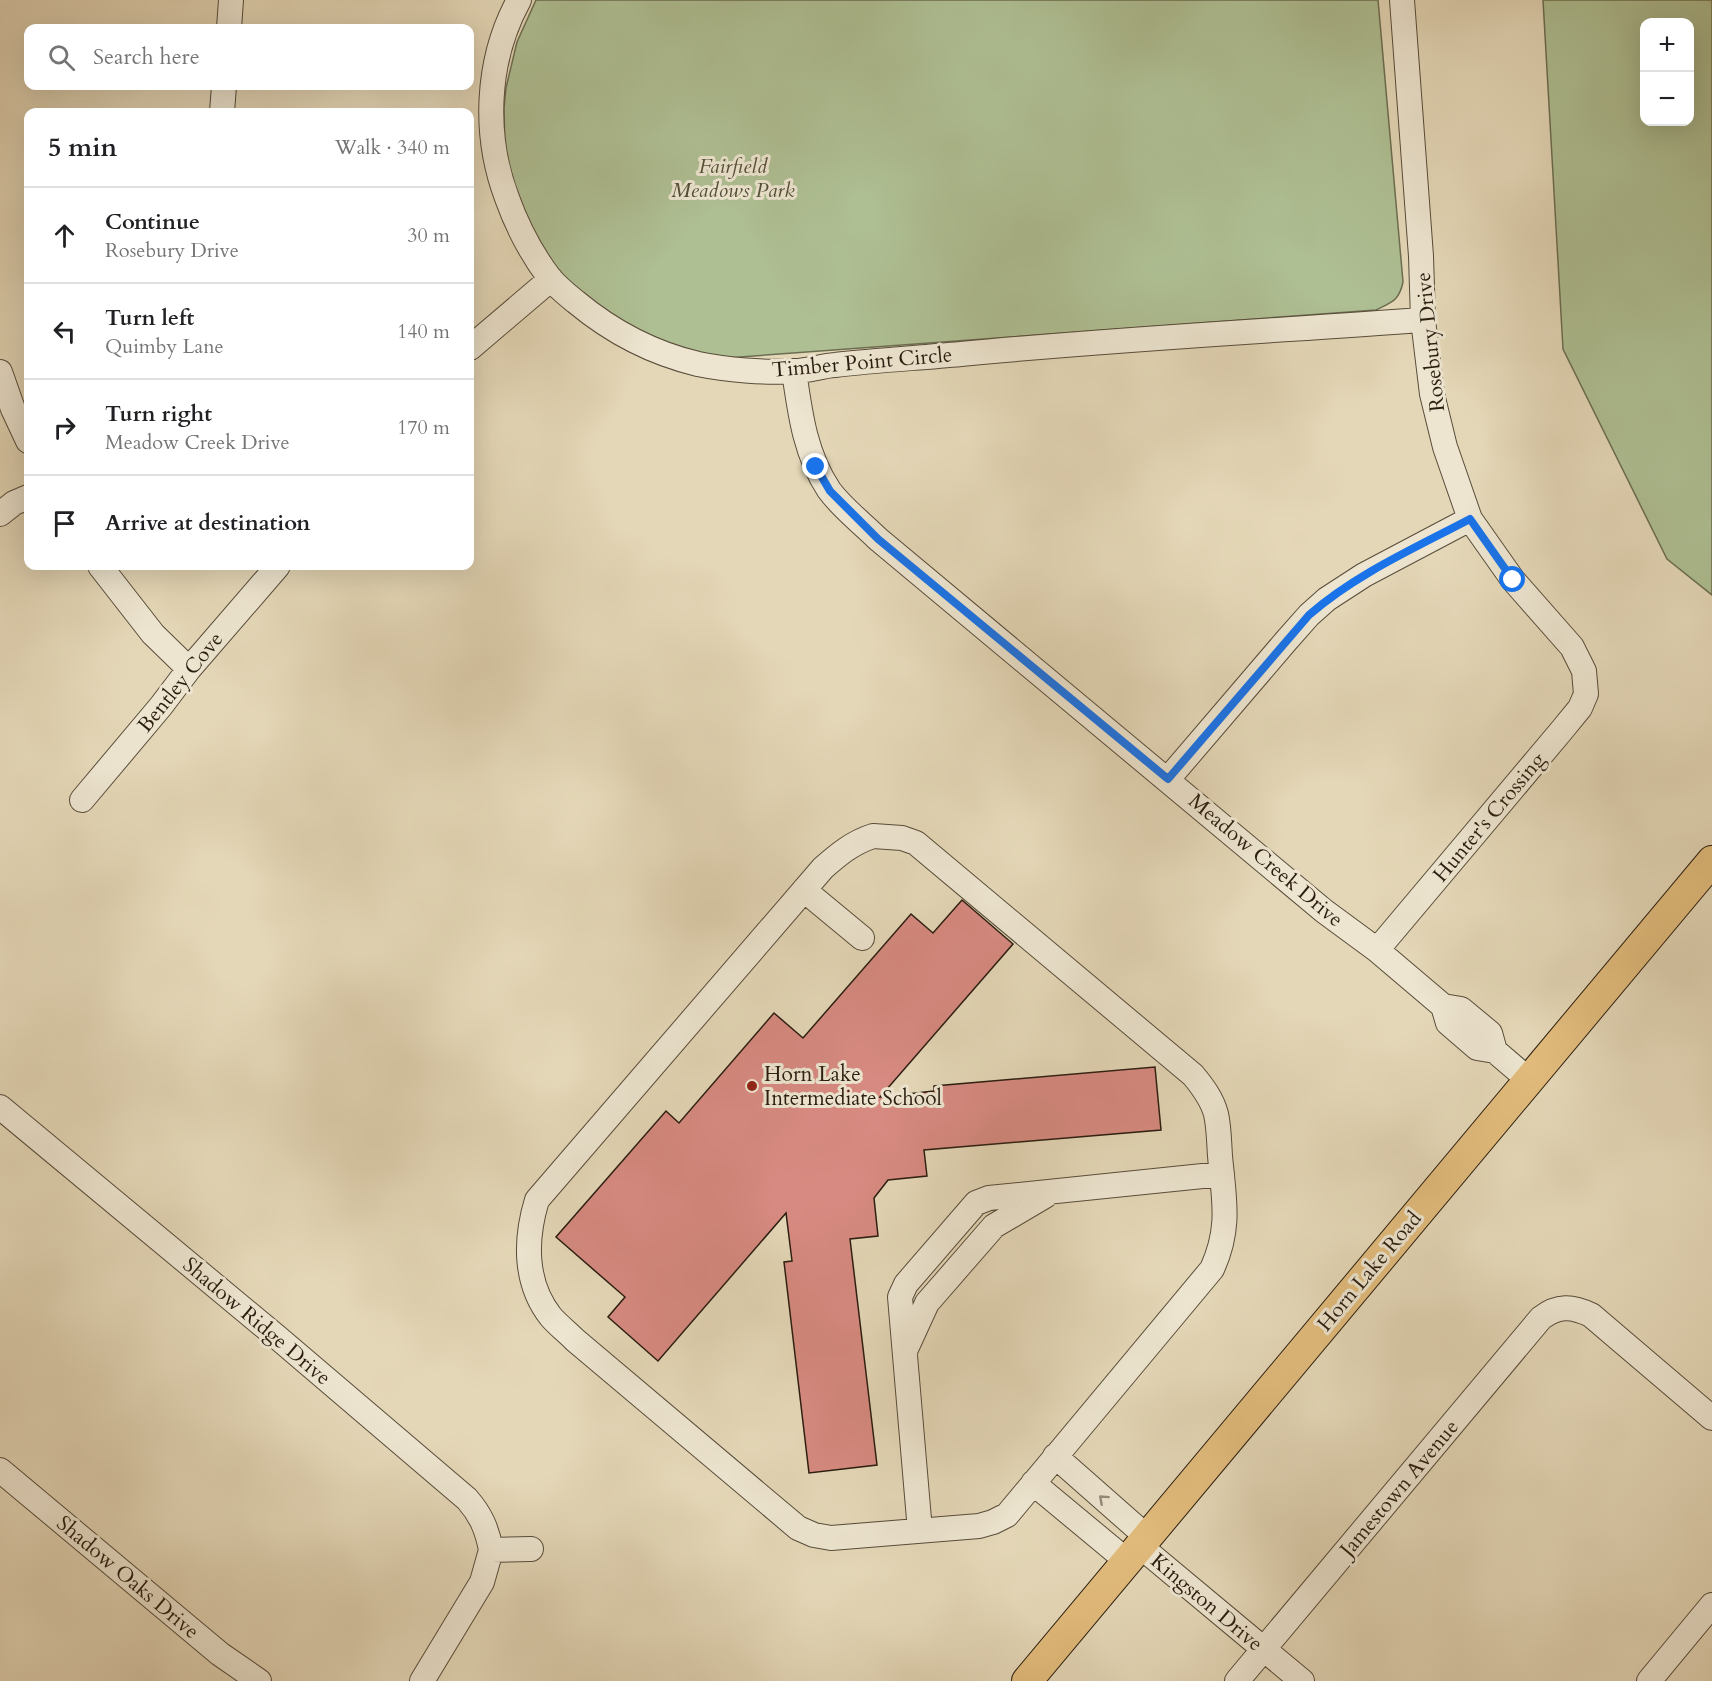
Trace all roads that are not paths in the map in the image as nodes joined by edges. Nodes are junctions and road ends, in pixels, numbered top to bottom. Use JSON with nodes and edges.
{"nodes":[{"id":1,"x":231,"y":0,"type":"edge"},
{"id":2,"x":519,"y":0,"type":"edge"},
{"id":3,"x":1402,"y":0,"type":"edge"},
{"id":4,"x":229,"y":24,"type":"edge"},
{"id":5,"x":224,"y":90,"type":"edge"},
{"id":6,"x":222,"y":108,"type":"edge"},
{"id":7,"x":550,"y":279,"type":"junction"},
{"id":8,"x":1423,"y":320,"type":"junction"},
{"id":9,"x":474,"y":345,"type":"edge"},
{"id":10,"x":794,"y":371,"type":"junction"},
{"id":11,"x":0,"y":372,"type":"edge"},
{"id":12,"x":24,"y":432,"type":"edge"},
{"id":13,"x":24,"y":499,"type":"edge"},
{"id":14,"x":0,"y":514,"type":"edge"},
{"id":15,"x":1470,"y":519,"type":"junction"},
{"id":16,"x":103,"y":570,"type":"edge"},
{"id":17,"x":275,"y":570,"type":"edge"},
{"id":18,"x":189,"y":669,"type":"junction"},
{"id":19,"x":1586,"y":677,"type":"joint"},
{"id":20,"x":1168,"y":779,"type":"junction"},
{"id":21,"x":82,"y":800,"type":"dead end"},
{"id":22,"x":1712,"y":861,"type":"edge"},
{"id":23,"x":804,"y":890,"type":"junction"},
{"id":24,"x":862,"y":938,"type":"dead end"},
{"id":25,"x":1377,"y":950,"type":"junction"},
{"id":26,"x":1529,"y":1080,"type":"junction"},
{"id":27,"x":0,"y":1107,"type":"edge"},
{"id":28,"x":1222,"y":1174,"type":"junction"},
{"id":29,"x":1712,"y":1418,"type":"edge"},
{"id":30,"x":1055,"y":1456,"type":"junction"},
{"id":31,"x":0,"y":1470,"type":"edge"},
{"id":32,"x":1033,"y":1483,"type":"junction"},
{"id":33,"x":920,"y":1531,"type":"junction"},
{"id":34,"x":1138,"y":1548,"type":"junction"},
{"id":35,"x":531,"y":1549,"type":"dead end"},
{"id":36,"x":491,"y":1550,"type":"junction"},
{"id":37,"x":1712,"y":1605,"type":"edge"},
{"id":38,"x":1264,"y":1649,"type":"junction"},
{"id":39,"x":259,"y":1681,"type":"edge"},
{"id":40,"x":422,"y":1681,"type":"edge"},
{"id":41,"x":1027,"y":1681,"type":"edge"},
{"id":42,"x":1237,"y":1681,"type":"edge"},
{"id":43,"x":1302,"y":1681,"type":"edge"},
{"id":44,"x":1648,"y":1681,"type":"edge"}],
"edges":[{"from":1,"to":4,"type":"street"},
{"from":2,"to":7,"type":"street","name":"Timber Point Circle"},
{"from":3,"to":8,"type":"street","name":"Rosebury Drive"},
{"from":5,"to":6,"type":"street"},
{"from":7,"to":9,"type":"street"},
{"from":7,"to":10,"type":"street","name":"Timber Point Circle"},
{"from":8,"to":10,"type":"street","name":"Timber Point Circle"},
{"from":8,"to":15,"type":"street","name":"Rosebury Drive"},
{"from":10,"to":20,"type":"street","name":"Meadow Creek Drive"},
{"from":11,"to":12,"type":"street"},
{"from":13,"to":14,"type":"street"},
{"from":15,"to":19,"type":"street","name":"Rosebury Drive"},
{"from":15,"to":20,"type":"street"},
{"from":16,"to":18,"type":"street"},
{"from":17,"to":18,"type":"street","name":"Bentley Cove"},
{"from":18,"to":21,"type":"street","name":"Bentley Cove"},
{"from":19,"to":25,"type":"street","name":"Hunter's Crossing"},
{"from":20,"to":25,"type":"street","name":"Meadow Creek Drive"},
{"from":22,"to":26,"type":"main road","name":"Horn Lake Road"},
{"from":23,"to":24,"type":"street"},
{"from":23,"to":28,"type":"street"},
{"from":23,"to":33,"type":"street"},
{"from":25,"to":26,"type":"street","name":"Meadow Creek Drive"},
{"from":26,"to":34,"type":"main road","name":"Horn Lake Road"},
{"from":27,"to":36,"type":"street","name":"Shadow Ridge Drive"},
{"from":28,"to":30,"type":"street"},
{"from":28,"to":33,"type":"street"},
{"from":29,"to":38,"type":"street","name":"Jamestown Avenue"},
{"from":30,"to":32,"type":"street"},
{"from":34,"to":30,"type":"street","one_way":true},
{"from":31,"to":39,"type":"street","name":"Shadow Oaks Drive"},
{"from":32,"to":33,"type":"street"},
{"from":32,"to":34,"type":"street"},
{"from":34,"to":38,"type":"street","name":"Kingston Drive"},
{"from":34,"to":41,"type":"main road","name":"Horn Lake Road"},
{"from":35,"to":36,"type":"street"},
{"from":36,"to":40,"type":"street"},
{"from":37,"to":44,"type":"street"},
{"from":38,"to":42,"type":"street","name":"Jamestown Avenue"},
{"from":38,"to":43,"type":"street","name":"Kingston Drive"}]}
